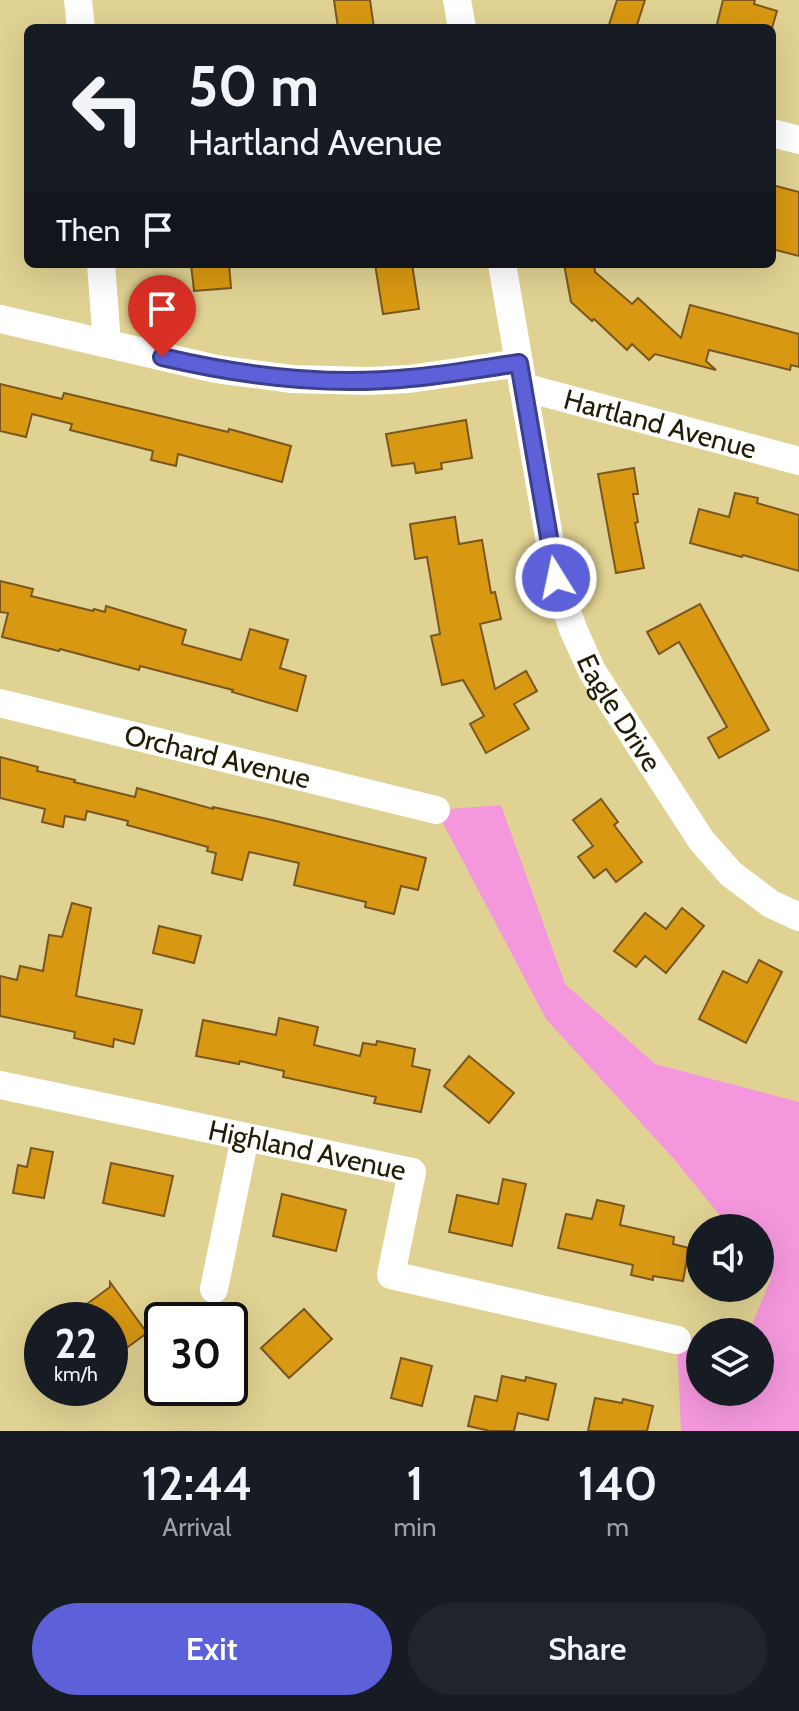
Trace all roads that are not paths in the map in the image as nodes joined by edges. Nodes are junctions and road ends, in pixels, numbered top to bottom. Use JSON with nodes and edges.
{"nodes":[{"id":1,"x":78,"y":0,"type":"edge"},
{"id":2,"x":457,"y":0,"type":"edge"},
{"id":3,"x":81,"y":24,"type":"edge"},
{"id":4,"x":461,"y":24,"type":"edge"},
{"id":5,"x":776,"y":134,"type":"edge"},
{"id":6,"x":799,"y":140,"type":"edge"},
{"id":7,"x":101,"y":268,"type":"edge"},
{"id":8,"x":503,"y":268,"type":"edge"},
{"id":9,"x":0,"y":319,"type":"edge"},
{"id":10,"x":107,"y":344,"type":"junction"},
{"id":11,"x":521,"y":375,"type":"junction"},
{"id":12,"x":799,"y":461,"type":"edge"},
{"id":13,"x":0,"y":703,"type":"edge"},
{"id":14,"x":436,"y":810,"type":"dead end"},
{"id":15,"x":799,"y":917,"type":"edge"},
{"id":16,"x":0,"y":1085,"type":"edge"},
{"id":17,"x":245,"y":1137,"type":"junction"},
{"id":18,"x":214,"y":1289,"type":"dead end"},
{"id":19,"x":677,"y":1340,"type":"dead end"}],
"edges":[{"from":1,"to":3,"type":"street"},
{"from":2,"to":4,"type":"street"},
{"from":5,"to":6,"type":"street"},
{"from":7,"to":10,"type":"street"},
{"from":8,"to":11,"type":"street","name":"Eagle Drive"},
{"from":9,"to":10,"type":"street","name":"Hartland Avenue"},
{"from":10,"to":11,"type":"street","name":"Hartland Avenue"},
{"from":11,"to":12,"type":"street","name":"Hartland Avenue"},
{"from":11,"to":15,"type":"street","name":"Eagle Drive"},
{"from":13,"to":14,"type":"street","name":"Orchard Avenue"},
{"from":16,"to":17,"type":"street","name":"Highland Avenue"},
{"from":17,"to":18,"type":"street"},
{"from":17,"to":19,"type":"street","name":"Highland Avenue"}]}
